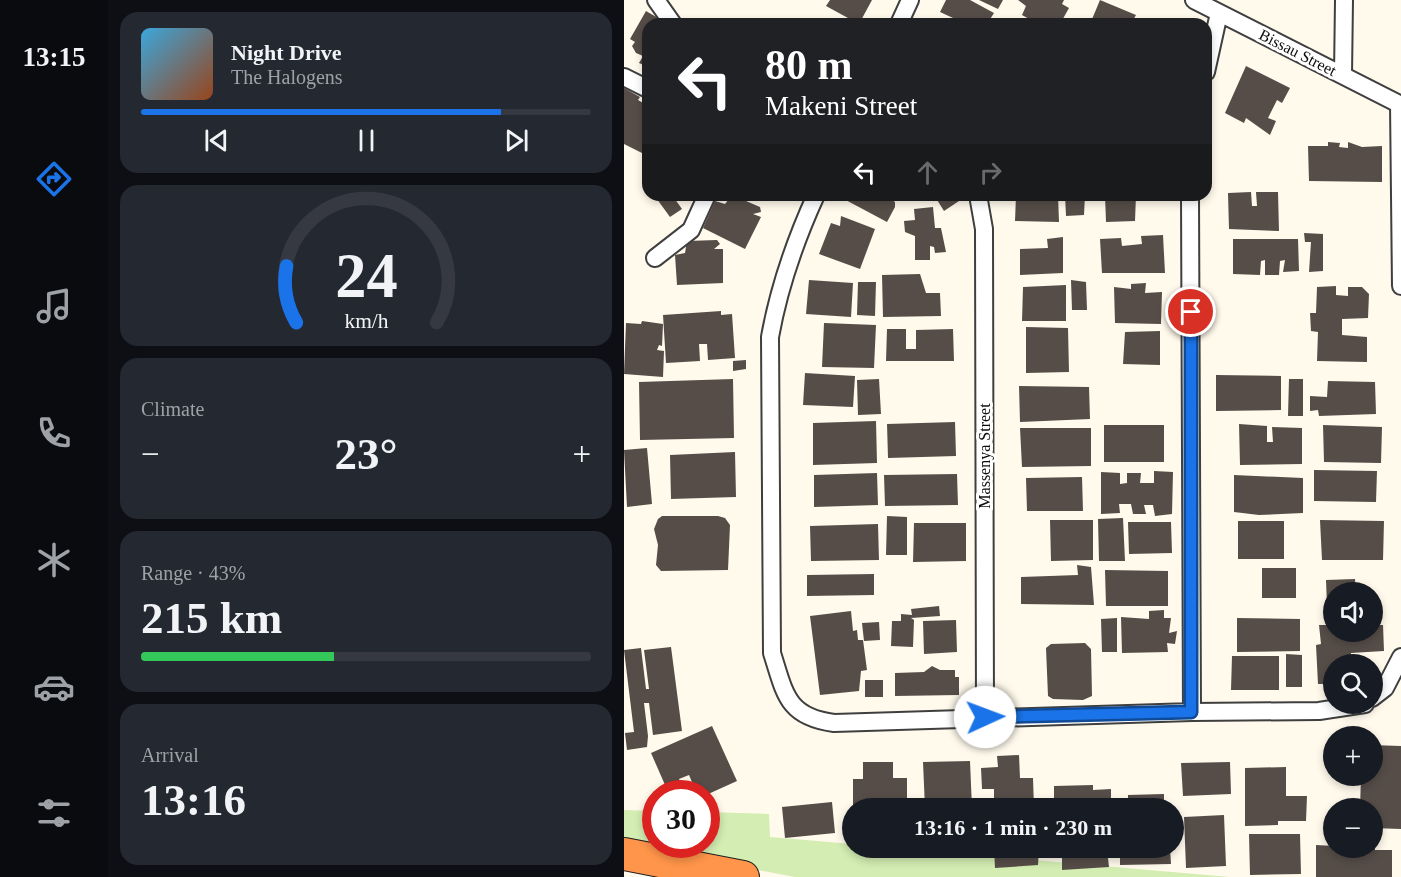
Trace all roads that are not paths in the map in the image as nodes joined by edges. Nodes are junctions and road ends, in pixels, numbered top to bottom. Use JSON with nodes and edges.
{"nodes":[{"id":1,"x":656,"y":0,"type":"edge"},
{"id":2,"x":910,"y":0,"type":"edge"},
{"id":3,"x":1194,"y":0,"type":"edge"},
{"id":4,"x":1344,"y":0,"type":"edge"},
{"id":5,"x":1219,"y":13,"type":"junction"},
{"id":6,"x":670,"y":18,"type":"edge"},
{"id":7,"x":902,"y":18,"type":"edge"},
{"id":8,"x":1212,"y":45,"type":"edge"},
{"id":9,"x":1343,"y":75,"type":"junction"},
{"id":10,"x":624,"y":77,"type":"edge"},
{"id":11,"x":642,"y":86,"type":"edge"},
{"id":12,"x":1400,"y":104,"type":"edge"},
{"id":13,"x":704,"y":201,"type":"edge"},
{"id":14,"x":813,"y":201,"type":"edge"},
{"id":15,"x":979,"y":201,"type":"edge"},
{"id":16,"x":1190,"y":201,"type":"edge"},
{"id":17,"x":655,"y":258,"type":"dead end"},
{"id":18,"x":1401,"y":286,"type":"edge"},
{"id":19,"x":1401,"y":657,"type":"edge"},
{"id":20,"x":1383,"y":689,"type":"edge"},
{"id":21,"x":1323,"y":710,"type":"edge"},
{"id":22,"x":1191,"y":712,"type":"junction"},
{"id":23,"x":985,"y":717,"type":"junction"},
{"id":24,"x":624,"y":854,"type":"edge"},
{"id":25,"x":743,"y":877,"type":"edge"}],
"edges":[{"from":1,"to":6,"type":"street"},
{"from":2,"to":7,"type":"street"},
{"from":3,"to":5,"type":"street","name":"Bissau Street"},
{"from":4,"to":9,"type":"street"},
{"from":5,"to":8,"type":"street"},
{"from":5,"to":9,"type":"street","name":"Bissau Street"},
{"from":9,"to":12,"type":"street","name":"Bissau Street"},
{"from":10,"to":11,"type":"street"},
{"from":12,"to":18,"type":"street"},
{"from":13,"to":17,"type":"street"},
{"from":14,"to":23,"type":"street"},
{"from":15,"to":23,"type":"street","name":"Massenya Street"},
{"from":16,"to":22,"type":"street"},
{"from":19,"to":20,"type":"street"},
{"from":21,"to":22,"type":"street"},
{"from":22,"to":23,"type":"street"},
{"from":24,"to":25,"type":"highway"}]}
